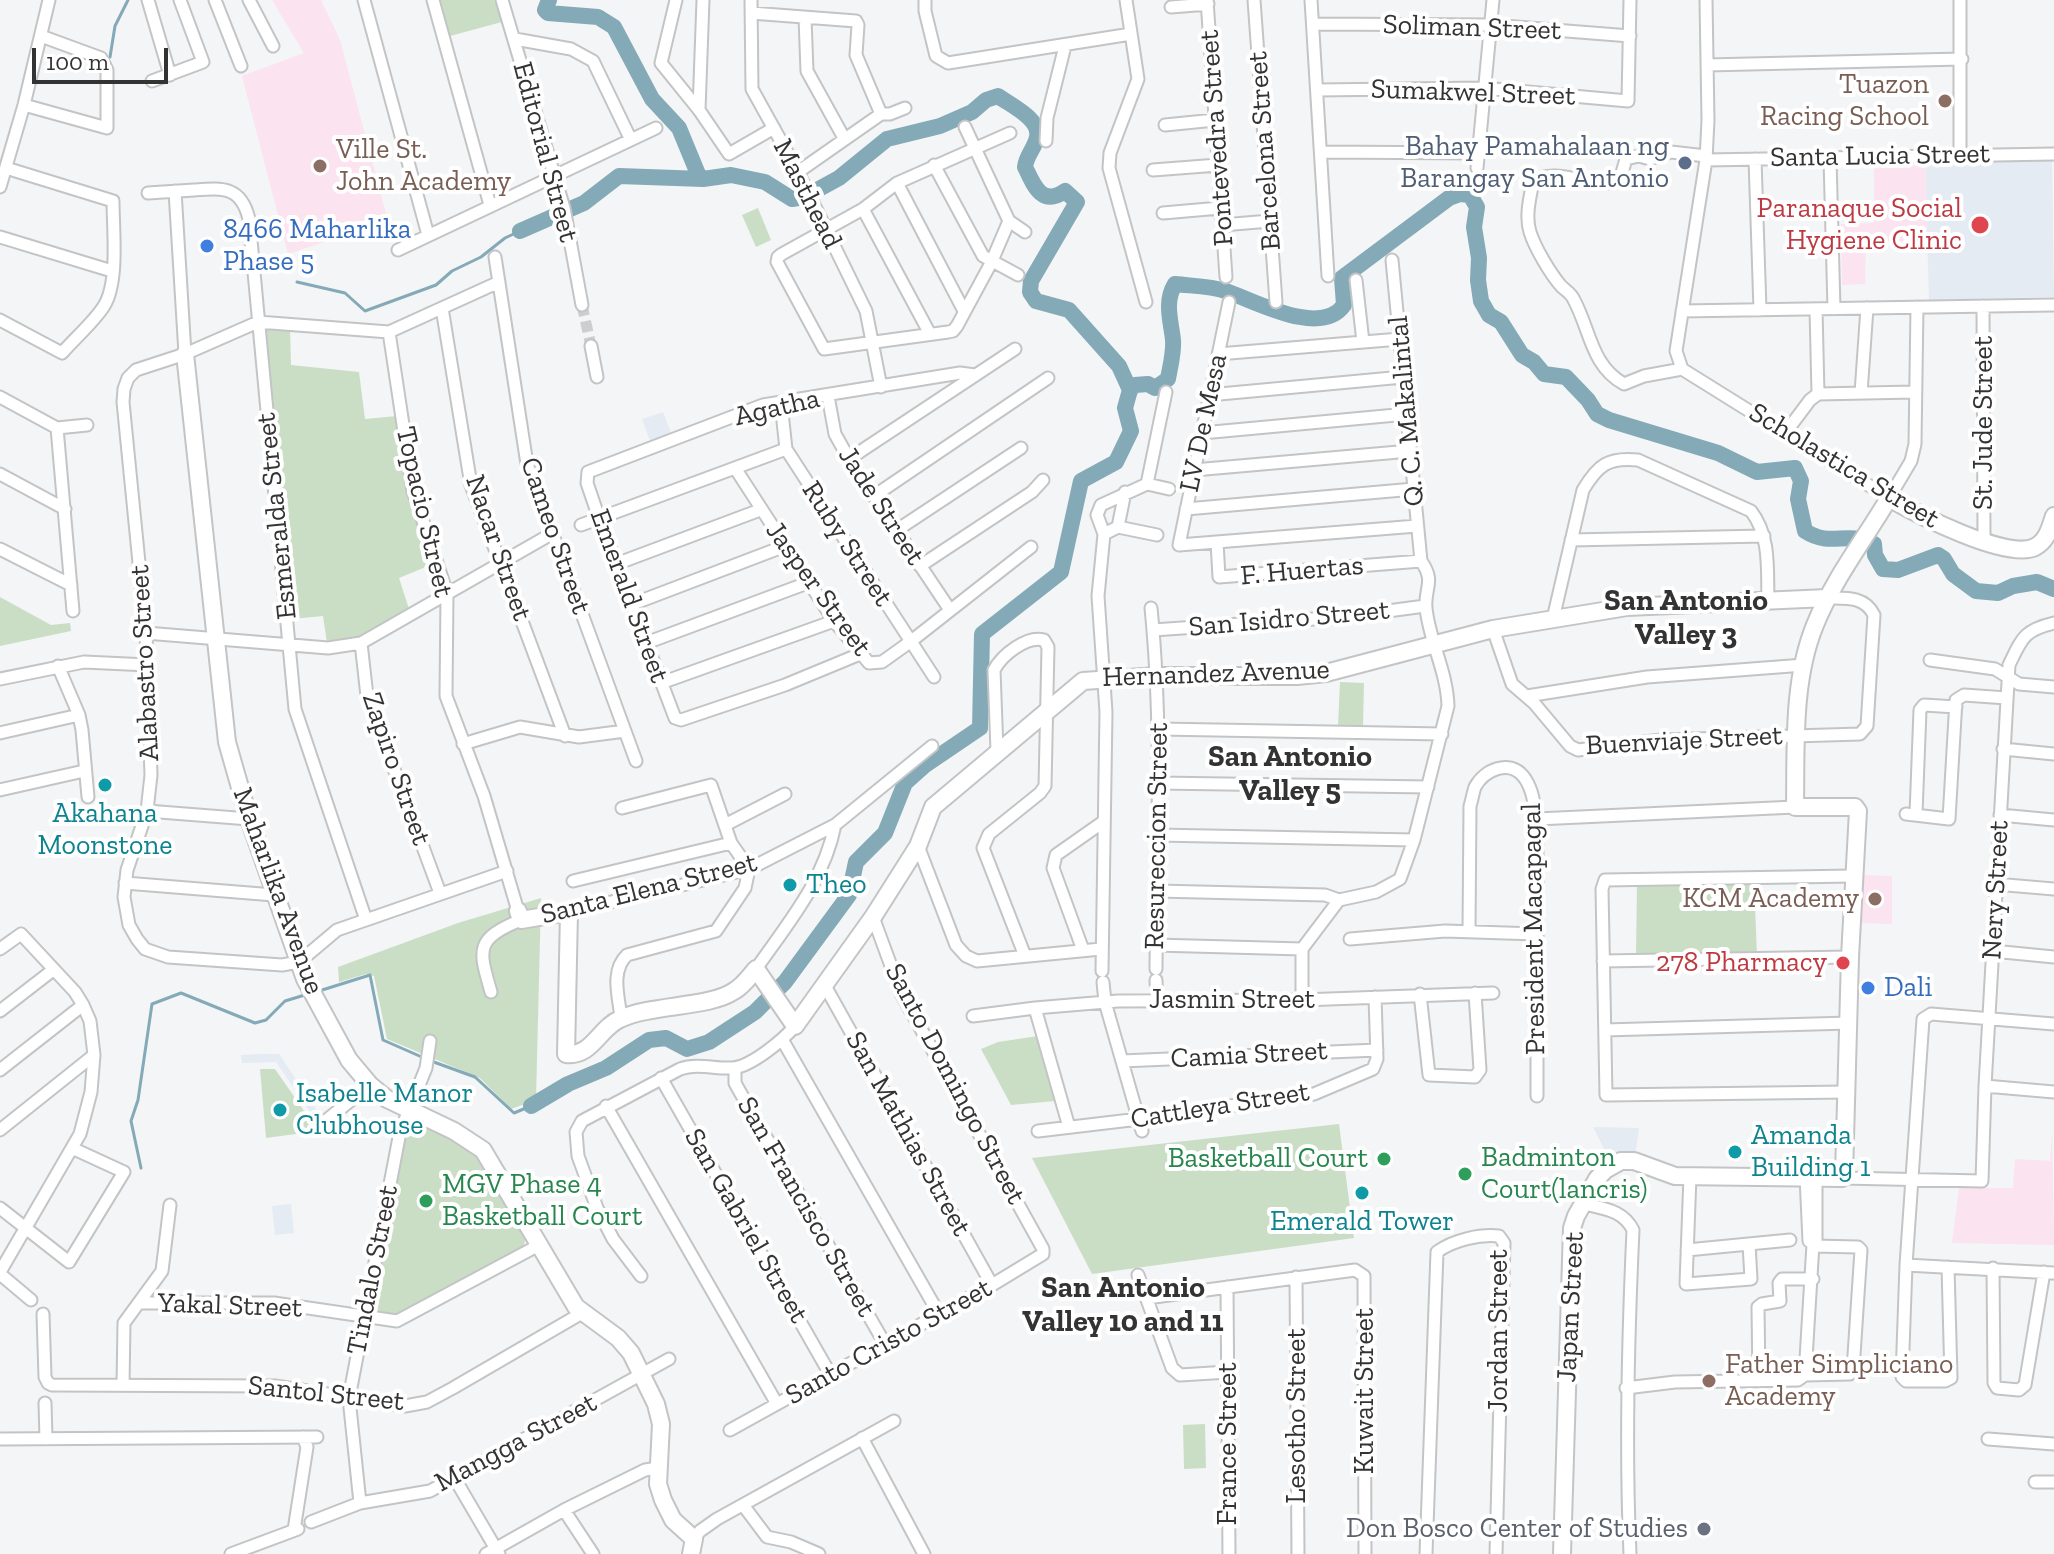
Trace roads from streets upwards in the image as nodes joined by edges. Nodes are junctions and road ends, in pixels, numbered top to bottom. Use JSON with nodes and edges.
{"nodes":[{"id":1,"x":49,"y":0,"type":"edge"},
{"id":2,"x":148,"y":0,"type":"edge"},
{"id":3,"x":180,"y":0,"type":"edge"},
{"id":4,"x":215,"y":0,"type":"edge"},
{"id":5,"x":249,"y":0,"type":"edge"},
{"id":6,"x":364,"y":0,"type":"edge"},
{"id":7,"x":433,"y":0,"type":"edge"},
{"id":8,"x":502,"y":0,"type":"edge"},
{"id":9,"x":676,"y":0,"type":"edge"},
{"id":10,"x":703,"y":0,"type":"edge"},
{"id":11,"x":751,"y":0,"type":"edge"},
{"id":12,"x":925,"y":0,"type":"edge"},
{"id":13,"x":1126,"y":0,"type":"edge"},
{"id":14,"x":1254,"y":0,"type":"edge"},
{"id":15,"x":1311,"y":0,"type":"edge"},
{"id":16,"x":1493,"y":0,"type":"edge"},
{"id":17,"x":1630,"y":0,"type":"edge"},
{"id":18,"x":1706,"y":0,"type":"edge"},
{"id":19,"x":1960,"y":0,"type":"edge"},
{"id":20,"x":1208,"y":2,"type":"edge"},
{"id":21,"x":1171,"y":7,"type":"dead end"},
{"id":22,"x":751,"y":13,"type":"junction"},
{"id":23,"x":805,"y":18,"type":"junction"},
{"id":24,"x":1313,"y":24,"type":"junction"},
{"id":25,"x":1491,"y":25,"type":"junction"},
{"id":26,"x":1131,"y":34,"type":"junction"},
{"id":27,"x":41,"y":36,"type":"junction"},
{"id":28,"x":1630,"y":36,"type":"junction"},
{"id":29,"x":515,"y":39,"type":"junction"},
{"id":30,"x":273,"y":46,"type":"dead end"},
{"id":31,"x":1065,"y":46,"type":"junction"},
{"id":32,"x":1962,"y":59,"type":"junction"},
{"id":33,"x":1707,"y":65,"type":"junction"},
{"id":34,"x":241,"y":66,"type":"dead end"},
{"id":35,"x":170,"y":75,"type":"junction"},
{"id":36,"x":152,"y":81,"type":"dead end"},
{"id":37,"x":1484,"y":88,"type":"junction"},
{"id":38,"x":1317,"y":90,"type":"junction"},
{"id":39,"x":24,"y":105,"type":"junction"},
{"id":40,"x":905,"y":108,"type":"dead end"},
{"id":41,"x":699,"y":110,"type":"junction"},
{"id":42,"x":881,"y":114,"type":"junction"},
{"id":43,"x":1215,"y":120,"type":"junction"},
{"id":44,"x":1165,"y":125,"type":"dead end"},
{"id":45,"x":965,"y":127,"type":"dead end"},
{"id":46,"x":656,"y":128,"type":"dead end"},
{"id":47,"x":774,"y":128,"type":"junction"},
{"id":48,"x":1010,"y":133,"type":"dead end"},
{"id":49,"x":630,"y":138,"type":"junction"},
{"id":50,"x":844,"y":138,"type":"junction"},
{"id":51,"x":1046,"y":141,"type":"dead end"},
{"id":52,"x":975,"y":148,"type":"junction"},
{"id":53,"x":1321,"y":152,"type":"junction"},
{"id":54,"x":1477,"y":153,"type":"junction"},
{"id":55,"x":1960,"y":154,"type":"junction"},
{"id":56,"x":2054,"y":154,"type":"edge"},
{"id":57,"x":1706,"y":158,"type":"junction"},
{"id":58,"x":1830,"y":158,"type":"junction"},
{"id":59,"x":1755,"y":159,"type":"junction"},
{"id":60,"x":934,"y":165,"type":"junction"},
{"id":61,"x":1218,"y":165,"type":"junction"},
{"id":62,"x":6,"y":168,"type":"junction"},
{"id":63,"x":1477,"y":168,"type":"dead end"},
{"id":64,"x":1153,"y":170,"type":"dead end"},
{"id":65,"x":798,"y":172,"type":"junction"},
{"id":66,"x":554,"y":174,"type":"junction"},
{"id":67,"x":897,"y":183,"type":"junction"},
{"id":68,"x":0,"y":187,"type":"edge"},
{"id":69,"x":175,"y":191,"type":"junction"},
{"id":70,"x":148,"y":193,"type":"dead end"},
{"id":71,"x":490,"y":205,"type":"junction"},
{"id":72,"x":1220,"y":208,"type":"junction"},
{"id":73,"x":863,"y":209,"type":"junction"},
{"id":74,"x":1163,"y":213,"type":"dead end"},
{"id":75,"x":1009,"y":221,"type":"junction"},
{"id":76,"x":1270,"y":221,"type":"junction"},
{"id":77,"x":1222,"y":225,"type":"junction"},
{"id":78,"x":826,"y":231,"type":"junction"},
{"id":79,"x":1025,"y":232,"type":"dead end"},
{"id":80,"x":428,"y":235,"type":"junction"},
{"id":81,"x":0,"y":237,"type":"edge"},
{"id":82,"x":398,"y":250,"type":"dead end"},
{"id":83,"x":495,"y":257,"type":"dead end"},
{"id":84,"x":1392,"y":260,"type":"dead end"},
{"id":85,"x":991,"y":263,"type":"junction"},
{"id":86,"x":112,"y":271,"type":"junction"},
{"id":87,"x":1018,"y":275,"type":"dead end"},
{"id":88,"x":1328,"y":276,"type":"dead end"},
{"id":89,"x":1226,"y":277,"type":"dead end"},
{"id":90,"x":1356,"y":280,"type":"dead end"},
{"id":91,"x":499,"y":282,"type":"junction"},
{"id":92,"x":1146,"y":302,"type":"dead end"},
{"id":93,"x":1229,"y":302,"type":"dead end"},
{"id":94,"x":1276,"y":302,"type":"dead end"},
{"id":95,"x":582,"y":305,"type":"tunnel mouth"},
{"id":96,"x":2054,"y":305,"type":"edge"},
{"id":97,"x":1983,"y":306,"type":"junction"},
{"id":98,"x":1917,"y":307,"type":"junction"},
{"id":99,"x":442,"y":308,"type":"junction"},
{"id":100,"x":1867,"y":308,"type":"junction"},
{"id":101,"x":1816,"y":309,"type":"junction"},
{"id":102,"x":1834,"y":309,"type":"junction"},
{"id":103,"x":1760,"y":310,"type":"junction"},
{"id":104,"x":964,"y":311,"type":"junction"},
{"id":105,"x":1682,"y":311,"type":"junction"},
{"id":106,"x":0,"y":320,"type":"edge"},
{"id":107,"x":258,"y":322,"type":"junction"},
{"id":108,"x":389,"y":332,"type":"junction"},
{"id":109,"x":930,"y":334,"type":"junction"},
{"id":110,"x":1400,"y":339,"type":"junction"},
{"id":111,"x":1363,"y":342,"type":"junction"},
{"id":112,"x":874,"y":343,"type":"junction"},
{"id":113,"x":591,"y":346,"type":"tunnel mouth"},
{"id":114,"x":1015,"y":349,"type":"dead end"},
{"id":115,"x":185,"y":354,"type":"junction"},
{"id":116,"x":1218,"y":354,"type":"junction"},
{"id":117,"x":1682,"y":369,"type":"junction"},
{"id":118,"x":975,"y":375,"type":"junction"},
{"id":119,"x":597,"y":377,"type":"dead end"},
{"id":120,"x":1403,"y":377,"type":"junction"},
{"id":121,"x":1048,"y":378,"type":"dead end"},
{"id":122,"x":881,"y":387,"type":"junction"},
{"id":123,"x":1166,"y":392,"type":"dead end"},
{"id":124,"x":1914,"y":392,"type":"junction"},
{"id":125,"x":1861,"y":393,"type":"junction"},
{"id":126,"x":1818,"y":394,"type":"junction"},
{"id":127,"x":1209,"y":395,"type":"junction"},
{"id":128,"x":828,"y":396,"type":"junction"},
{"id":129,"x":0,"y":397,"type":"edge"},
{"id":130,"x":781,"y":403,"type":"junction"},
{"id":131,"x":1407,"y":414,"type":"junction"},
{"id":132,"x":87,"y":425,"type":"dead end"},
{"id":133,"x":57,"y":428,"type":"junction"},
{"id":134,"x":1786,"y":432,"type":"junction"},
{"id":135,"x":1202,"y":433,"type":"junction"},
{"id":136,"x":1021,"y":448,"type":"dead end"},
{"id":137,"x":786,"y":449,"type":"junction"},
{"id":138,"x":1410,"y":451,"type":"junction"},
{"id":139,"x":849,"y":459,"type":"junction"},
{"id":140,"x":735,"y":468,"type":"junction"},
{"id":141,"x":1194,"y":470,"type":"junction"},
{"id":142,"x":588,"y":472,"type":"joint"},
{"id":143,"x":0,"y":474,"type":"edge"},
{"id":144,"x":1043,"y":480,"type":"dead end"},
{"id":145,"x":1147,"y":484,"type":"junction"},
{"id":146,"x":1169,"y":489,"type":"dead end"},
{"id":147,"x":1414,"y":489,"type":"junction"},
{"id":148,"x":1125,"y":492,"type":"junction"},
{"id":149,"x":874,"y":496,"type":"junction"},
{"id":150,"x":1889,"y":498,"type":"junction"},
{"id":151,"x":65,"y":509,"type":"junction"},
{"id":152,"x":1186,"y":509,"type":"junction"},
{"id":153,"x":760,"y":510,"type":"junction"},
{"id":154,"x":2054,"y":516,"type":"edge"},
{"id":155,"x":599,"y":518,"type":"junction"},
{"id":156,"x":581,"y":525,"type":"dead end"},
{"id":157,"x":1417,"y":526,"type":"junction"},
{"id":158,"x":1118,"y":527,"type":"junction"},
{"id":159,"x":897,"y":530,"type":"junction"},
{"id":160,"x":553,"y":533,"type":"junction"},
{"id":161,"x":1104,"y":534,"type":"junction"},
{"id":162,"x":1157,"y":535,"type":"dead end"},
{"id":163,"x":1764,"y":536,"type":"junction"},
{"id":164,"x":1571,"y":540,"type":"junction"},
{"id":165,"x":1984,"y":540,"type":"junction"},
{"id":166,"x":1217,"y":542,"type":"junction"},
{"id":167,"x":785,"y":546,"type":"junction"},
{"id":168,"x":1031,"y":547,"type":"dead end"},
{"id":169,"x":0,"y":549,"type":"edge"},
{"id":170,"x":1421,"y":561,"type":"junction"},
{"id":171,"x":501,"y":562,"type":"junction"},
{"id":172,"x":616,"y":564,"type":"junction"},
{"id":173,"x":920,"y":566,"type":"junction"},
{"id":174,"x":810,"y":582,"type":"junction"},
{"id":175,"x":71,"y":585,"type":"junction"},
{"id":176,"x":447,"y":593,"type":"junction"},
{"id":177,"x":1827,"y":598,"type":"junction"},
{"id":178,"x":1768,"y":602,"type":"junction"},
{"id":179,"x":630,"y":605,"type":"junction"},
{"id":180,"x":1425,"y":606,"type":"junction"},
{"id":181,"x":1151,"y":608,"type":"dead end"},
{"id":182,"x":950,"y":610,"type":"junction"},
{"id":183,"x":73,"y":611,"type":"dead end"},
{"id":184,"x":1553,"y":619,"type":"junction"},
{"id":185,"x":834,"y":621,"type":"junction"},
{"id":186,"x":2054,"y":623,"type":"edge"},
{"id":187,"x":1493,"y":629,"type":"junction"},
{"id":188,"x":1153,"y":630,"type":"junction"},
{"id":189,"x":146,"y":633,"type":"junction"},
{"id":190,"x":215,"y":639,"type":"junction"},
{"id":191,"x":910,"y":642,"type":"junction"},
{"id":192,"x":361,"y":643,"type":"junction"},
{"id":193,"x":646,"y":643,"type":"junction"},
{"id":194,"x":290,"y":646,"type":"junction"},
{"id":195,"x":1436,"y":646,"type":"junction"},
{"id":196,"x":860,"y":654,"type":"junction"},
{"id":197,"x":1930,"y":660,"type":"dead end"},
{"id":198,"x":148,"y":665,"type":"junction"},
{"id":199,"x":1804,"y":665,"type":"junction"},
{"id":200,"x":58,"y":666,"type":"junction"},
{"id":201,"x":1158,"y":676,"type":"junction"},
{"id":202,"x":934,"y":677,"type":"dead end"},
{"id":203,"x":1104,"y":678,"type":"junction"},
{"id":204,"x":2007,"y":678,"type":"junction"},
{"id":205,"x":0,"y":679,"type":"edge"},
{"id":206,"x":661,"y":683,"type":"junction"},
{"id":207,"x":2054,"y":687,"type":"edge"},
{"id":208,"x":1527,"y":696,"type":"junction"},
{"id":209,"x":2007,"y":698,"type":"junction"},
{"id":210,"x":1956,"y":707,"type":"junction"},
{"id":211,"x":1046,"y":710,"type":"junction"},
{"id":212,"x":79,"y":715,"type":"junction"},
{"id":213,"x":1159,"y":729,"type":"junction"},
{"id":214,"x":625,"y":731,"type":"junction"},
{"id":215,"x":0,"y":733,"type":"edge"},
{"id":216,"x":1442,"y":734,"type":"junction"},
{"id":217,"x":565,"y":736,"type":"junction"},
{"id":218,"x":1796,"y":736,"type":"junction"},
{"id":219,"x":463,"y":744,"type":"junction"},
{"id":220,"x":932,"y":746,"type":"dead end"},
{"id":221,"x":2003,"y":749,"type":"junction"},
{"id":222,"x":997,"y":751,"type":"junction"},
{"id":223,"x":2054,"y":754,"type":"edge"},
{"id":224,"x":636,"y":761,"type":"dead end"},
{"id":225,"x":84,"y":771,"type":"junction"},
{"id":226,"x":1158,"y":783,"type":"junction"},
{"id":227,"x":1428,"y":787,"type":"junction"},
{"id":228,"x":0,"y":790,"type":"edge"},
{"id":229,"x":785,"y":794,"type":"dead end"},
{"id":230,"x":88,"y":797,"type":"dead end"},
{"id":231,"x":1795,"y":807,"type":"junction"},
{"id":232,"x":622,"y":808,"type":"dead end"},
{"id":233,"x":147,"y":811,"type":"junction"},
{"id":234,"x":2000,"y":815,"type":"junction"},
{"id":235,"x":249,"y":819,"type":"junction"},
{"id":236,"x":1537,"y":819,"type":"junction"},
{"id":237,"x":2054,"y":820,"type":"edge"},
{"id":238,"x":1103,"y":822,"type":"junction"},
{"id":239,"x":725,"y":825,"type":"junction"},
{"id":240,"x":835,"y":825,"type":"junction"},
{"id":241,"x":1157,"y":835,"type":"junction"},
{"id":242,"x":1414,"y":840,"type":"junction"},
{"id":243,"x":731,"y":843,"type":"junction"},
{"id":244,"x":918,"y":846,"type":"junction"},
{"id":245,"x":749,"y":869,"type":"junction"},
{"id":246,"x":507,"y":871,"type":"junction"},
{"id":247,"x":1853,"y":876,"type":"junction"},
{"id":248,"x":573,"y":881,"type":"dead end"},
{"id":249,"x":125,"y":883,"type":"junction"},
{"id":250,"x":1995,"y":884,"type":"junction"},
{"id":251,"x":2054,"y":889,"type":"edge"},
{"id":252,"x":1157,"y":891,"type":"junction"},
{"id":253,"x":440,"y":893,"type":"junction"},
{"id":254,"x":274,"y":895,"type":"junction"},
{"id":255,"x":1339,"y":900,"type":"junction"},
{"id":256,"x":569,"y":912,"type":"junction"},
{"id":257,"x":520,"y":916,"type":"junction"},
{"id":258,"x":873,"y":917,"type":"junction"},
{"id":259,"x":366,"y":920,"type":"junction"},
{"id":260,"x":1469,"y":931,"type":"junction"},
{"id":261,"x":1536,"y":934,"type":"junction"},
{"id":262,"x":1350,"y":939,"type":"dead end"},
{"id":263,"x":1156,"y":945,"type":"junction"},
{"id":264,"x":0,"y":949,"type":"edge"},
{"id":265,"x":1101,"y":949,"type":"junction"},
{"id":266,"x":1302,"y":949,"type":"junction"},
{"id":267,"x":1083,"y":950,"type":"junction"},
{"id":268,"x":1993,"y":951,"type":"junction"},
{"id":269,"x":1025,"y":956,"type":"junction"},
{"id":270,"x":1850,"y":957,"type":"junction"},
{"id":271,"x":2054,"y":957,"type":"edge"},
{"id":272,"x":1603,"y":961,"type":"junction"},
{"id":273,"x":299,"y":962,"type":"junction"},
{"id":274,"x":756,"y":969,"type":"junction"},
{"id":275,"x":53,"y":970,"type":"junction"},
{"id":276,"x":824,"y":984,"type":"junction"},
{"id":277,"x":491,"y":992,"type":"dead end"},
{"id":278,"x":1475,"y":993,"type":"junction"},
{"id":279,"x":1493,"y":993,"type":"dead end"},
{"id":280,"x":1420,"y":994,"type":"junction"},
{"id":281,"x":1375,"y":997,"type":"junction"},
{"id":282,"x":1302,"y":1000,"type":"junction"},
{"id":283,"x":1157,"y":1001,"type":"junction"},
{"id":284,"x":1105,"y":1002,"type":"junction"},
{"id":285,"x":83,"y":1005,"type":"junction"},
{"id":286,"x":1035,"y":1008,"type":"junction"},
{"id":287,"x":0,"y":1011,"type":"edge"},
{"id":288,"x":973,"y":1016,"type":"dead end"},
{"id":289,"x":621,"y":1018,"type":"junction"},
{"id":290,"x":1989,"y":1019,"type":"junction"},
{"id":291,"x":1849,"y":1023,"type":"junction"},
{"id":292,"x":2054,"y":1024,"type":"edge"},
{"id":293,"x":795,"y":1026,"type":"junction"},
{"id":294,"x":1605,"y":1030,"type":"junction"},
{"id":295,"x":430,"y":1041,"type":"dead end"},
{"id":296,"x":783,"y":1041,"type":"junction"},
{"id":297,"x":1377,"y":1050,"type":"junction"},
{"id":298,"x":94,"y":1055,"type":"junction"},
{"id":299,"x":1122,"y":1061,"type":"junction"},
{"id":300,"x":735,"y":1068,"type":"junction"},
{"id":301,"x":0,"y":1070,"type":"edge"},
{"id":302,"x":661,"y":1078,"type":"junction"},
{"id":303,"x":370,"y":1085,"type":"junction"},
{"id":304,"x":1985,"y":1086,"type":"junction"},
{"id":305,"x":1847,"y":1092,"type":"junction"},
{"id":306,"x":2054,"y":1092,"type":"edge"},
{"id":307,"x":1537,"y":1096,"type":"dead end"},
{"id":308,"x":606,"y":1106,"type":"junction"},
{"id":309,"x":407,"y":1110,"type":"junction"},
{"id":310,"x":317,"y":1124,"type":"dead end"},
{"id":311,"x":1140,"y":1125,"type":"junction"},
{"id":312,"x":1069,"y":1127,"type":"junction"},
{"id":313,"x":0,"y":1130,"type":"edge"},
{"id":314,"x":1038,"y":1131,"type":"dead end"},
{"id":315,"x":74,"y":1149,"type":"junction"},
{"id":316,"x":1690,"y":1176,"type":"junction"},
{"id":317,"x":1811,"y":1177,"type":"junction"},
{"id":318,"x":1842,"y":1178,"type":"junction"},
{"id":319,"x":1912,"y":1180,"type":"junction"},
{"id":320,"x":1585,"y":1204,"type":"junction"},
{"id":321,"x":170,"y":1205,"type":"dead end"},
{"id":322,"x":0,"y":1208,"type":"edge"},
{"id":323,"x":26,"y":1229,"type":"junction"},
{"id":324,"x":1790,"y":1240,"type":"dead end"},
{"id":325,"x":541,"y":1244,"type":"junction"},
{"id":326,"x":1749,"y":1244,"type":"junction"},
{"id":327,"x":1813,"y":1245,"type":"junction"},
{"id":328,"x":1043,"y":1249,"type":"joint"},
{"id":329,"x":1687,"y":1250,"type":"junction"},
{"id":330,"x":1906,"y":1265,"type":"junction"},
{"id":331,"x":1948,"y":1267,"type":"junction"},
{"id":332,"x":1993,"y":1268,"type":"junction"},
{"id":333,"x":2049,"y":1272,"type":"edge"},
{"id":334,"x":0,"y":1273,"type":"edge"},
{"id":335,"x":1138,"y":1275,"type":"dead end"},
{"id":336,"x":641,"y":1276,"type":"dead end"},
{"id":337,"x":1296,"y":1277,"type":"junction"},
{"id":338,"x":1813,"y":1279,"type":"junction"},
{"id":339,"x":992,"y":1285,"type":"junction"},
{"id":340,"x":1227,"y":1287,"type":"junction"},
{"id":341,"x":1147,"y":1298,"type":"junction"},
{"id":342,"x":31,"y":1300,"type":"dead end"},
{"id":343,"x":139,"y":1303,"type":"junction"},
{"id":344,"x":582,"y":1313,"type":"junction"},
{"id":345,"x":43,"y":1314,"type":"dead end"},
{"id":346,"x":939,"y":1314,"type":"junction"},
{"id":347,"x":364,"y":1317,"type":"junction"},
{"id":348,"x":885,"y":1344,"type":"junction"},
{"id":349,"x":669,"y":1359,"type":"dead end"},
{"id":350,"x":1228,"y":1372,"type":"junction"},
{"id":351,"x":642,"y":1374,"type":"junction"},
{"id":352,"x":830,"y":1374,"type":"junction"},
{"id":353,"x":1805,"y":1375,"type":"junction"},
{"id":354,"x":1759,"y":1381,"type":"junction"},
{"id":355,"x":123,"y":1385,"type":"junction"},
{"id":356,"x":1626,"y":1388,"type":"junction"},
{"id":357,"x":349,"y":1398,"type":"junction"},
{"id":358,"x":45,"y":1403,"type":"dead end"},
{"id":359,"x":777,"y":1404,"type":"junction"},
{"id":360,"x":894,"y":1421,"type":"dead end"},
{"id":361,"x":730,"y":1430,"type":"dead end"},
{"id":362,"x":303,"y":1437,"type":"junction"},
{"id":363,"x":317,"y":1437,"type":"dead end"},
{"id":364,"x":862,"y":1438,"type":"junction"},
{"id":365,"x":0,"y":1439,"type":"edge"},
{"id":366,"x":46,"y":1439,"type":"junction"},
{"id":367,"x":1988,"y":1439,"type":"dead end"},
{"id":368,"x":2054,"y":1444,"type":"edge"},
{"id":369,"x":658,"y":1468,"type":"junction"},
{"id":370,"x":455,"y":1479,"type":"junction"},
{"id":371,"x":2035,"y":1482,"type":"dead end"},
{"id":372,"x":2054,"y":1482,"type":"edge"},
{"id":373,"x":360,"y":1503,"type":"junction"},
{"id":374,"x":743,"y":1505,"type":"junction"},
{"id":375,"x":564,"y":1510,"type":"junction"},
{"id":376,"x":302,"y":1526,"type":"junction"},
{"id":377,"x":692,"y":1546,"type":"edge"},
{"id":378,"x":494,"y":1552,"type":"edge"},
{"id":379,"x":231,"y":1554,"type":"edge"},
{"id":380,"x":593,"y":1554,"type":"edge"},
{"id":381,"x":819,"y":1554,"type":"edge"},
{"id":382,"x":924,"y":1554,"type":"edge"},
{"id":383,"x":1229,"y":1554,"type":"edge"},
{"id":384,"x":1298,"y":1554,"type":"edge"},
{"id":385,"x":1365,"y":1554,"type":"edge"},
{"id":386,"x":1426,"y":1554,"type":"edge"},
{"id":387,"x":1496,"y":1554,"type":"edge"},
{"id":388,"x":1562,"y":1554,"type":"edge"},
{"id":389,"x":1630,"y":1554,"type":"edge"}],
"edges":[{"from":1,"to":27,"type":"street"},
{"from":2,"to":35,"type":"street"},
{"from":3,"to":35,"type":"street"},
{"from":4,"to":34,"type":"street"},
{"from":5,"to":30,"type":"street"},
{"from":6,"to":80,"type":"street"},
{"from":7,"to":71,"type":"street"},
{"from":8,"to":29,"type":"street","name":"Editorial Street"},
{"from":9,"to":41,"type":"street"},
{"from":10,"to":41,"type":"street"},
{"from":11,"to":22,"type":"street","name":"Masthead"},
{"from":12,"to":31,"type":"street"},
{"from":13,"to":26,"type":"street"},
{"from":14,"to":76,"type":"street","name":"Barcelona Street"},
{"from":15,"to":24,"type":"street"},
{"from":16,"to":25,"type":"street"},
{"from":17,"to":28,"type":"street"},
{"from":18,"to":33,"type":"street"},
{"from":19,"to":32,"type":"street"},
{"from":20,"to":21,"type":"street"},
{"from":20,"to":43,"type":"street","name":"Pontevedra Street"},
{"from":22,"to":23,"type":"street"},
{"from":22,"to":47,"type":"street","name":"Masthead"},
{"from":23,"to":42,"type":"street"},
{"from":23,"to":50,"type":"street"},
{"from":24,"to":25,"type":"street","name":"Soliman Street"},
{"from":24,"to":38,"type":"street"},
{"from":25,"to":28,"type":"street","name":"Soliman Street"},
{"from":25,"to":37,"type":"street"},
{"from":26,"to":31,"type":"street"},
{"from":26,"to":92,"type":"street"},
{"from":27,"to":39,"type":"street"},
{"from":27,"to":39,"type":"street"},
{"from":28,"to":37,"type":"street","name":"Sumakwel Street"},
{"from":29,"to":49,"type":"street"},
{"from":29,"to":66,"type":"street","name":"Editorial Street"},
{"from":31,"to":51,"type":"street"},
{"from":32,"to":33,"type":"street"},
{"from":32,"to":55,"type":"street"},
{"from":33,"to":57,"type":"street"},
{"from":35,"to":36,"type":"street"},
{"from":37,"to":38,"type":"street","name":"Sumakwel Street"},
{"from":37,"to":54,"type":"street"},
{"from":38,"to":53,"type":"street"},
{"from":39,"to":62,"type":"street"},
{"from":40,"to":42,"type":"street"},
{"from":41,"to":47,"type":"street"},
{"from":42,"to":50,"type":"street"},
{"from":43,"to":44,"type":"street"},
{"from":43,"to":61,"type":"street","name":"Pontevedra Street"},
{"from":45,"to":52,"type":"street"},
{"from":46,"to":49,"type":"street"},
{"from":47,"to":65,"type":"street","name":"Masthead"},
{"from":48,"to":52,"type":"street"},
{"from":49,"to":66,"type":"street"},
{"from":50,"to":65,"type":"street"},
{"from":52,"to":60,"type":"street"},
{"from":52,"to":75,"type":"street"},
{"from":53,"to":54,"type":"street"},
{"from":53,"to":88,"type":"street"},
{"from":54,"to":63,"type":"street"},
{"from":55,"to":56,"type":"street","name":"Santa Lucia Street"},
{"from":55,"to":58,"type":"street","name":"Santa Lucia Street"},
{"from":57,"to":59,"type":"street","name":"Santa Lucia Street"},
{"from":57,"to":105,"type":"street"},
{"from":57,"to":117,"type":"street","name":"Santa Lucia Street"},
{"from":58,"to":59,"type":"street","name":"Santa Lucia Street"},
{"from":58,"to":102,"type":"street"},
{"from":59,"to":103,"type":"street"},
{"from":60,"to":67,"type":"street"},
{"from":60,"to":85,"type":"street"},
{"from":61,"to":64,"type":"street"},
{"from":61,"to":72,"type":"street","name":"Pontevedra Street"},
{"from":62,"to":68,"type":"street"},
{"from":62,"to":86,"type":"street"},
{"from":65,"to":78,"type":"street","name":"Masthead"},
{"from":66,"to":71,"type":"street"},
{"from":66,"to":95,"type":"street","name":"Editorial Street"},
{"from":67,"to":73,"type":"street"},
{"from":67,"to":104,"type":"street"},
{"from":69,"to":70,"type":"street","name":"Esmeralda Street"},
{"from":69,"to":107,"type":"street","name":"Esmeralda Street"},
{"from":69,"to":115,"type":"street","name":"Maharlika Avenue"},
{"from":71,"to":80,"type":"street"},
{"from":72,"to":74,"type":"street"},
{"from":72,"to":77,"type":"street","name":"Pontevedra Street"},
{"from":73,"to":78,"type":"street"},
{"from":73,"to":109,"type":"street"},
{"from":75,"to":79,"type":"street"},
{"from":75,"to":85,"type":"street"},
{"from":76,"to":77,"type":"street"},
{"from":76,"to":94,"type":"street","name":"Barcelona Street"},
{"from":77,"to":89,"type":"street","name":"Pontevedra Street"},
{"from":78,"to":112,"type":"street","name":"Masthead"},
{"from":78,"to":112,"type":"street"},
{"from":80,"to":82,"type":"street"},
{"from":81,"to":86,"type":"street"},
{"from":83,"to":91,"type":"street","name":"Cameo Street"},
{"from":84,"to":110,"type":"street","name":"Q. C. Makalintal"},
{"from":85,"to":87,"type":"street"},
{"from":85,"to":104,"type":"street"},
{"from":86,"to":106,"type":"street"},
{"from":90,"to":111,"type":"street"},
{"from":91,"to":99,"type":"street","name":"Alabastro Street"},
{"from":91,"to":160,"type":"street","name":"Cameo Street"},
{"from":93,"to":116,"type":"street","name":"LV De Mesa"},
{"from":96,"to":97,"type":"street"},
{"from":97,"to":98,"type":"street"},
{"from":97,"to":165,"type":"street","name":"St. Jude Street"},
{"from":98,"to":100,"type":"street"},
{"from":98,"to":124,"type":"street"},
{"from":99,"to":108,"type":"street","name":"Alabastro Street"},
{"from":99,"to":171,"type":"street","name":"Nacar Street"},
{"from":100,"to":102,"type":"street"},
{"from":100,"to":125,"type":"street"},
{"from":101,"to":102,"type":"street"},
{"from":101,"to":103,"type":"street"},
{"from":101,"to":126,"type":"street"},
{"from":103,"to":105,"type":"street"},
{"from":104,"to":109,"type":"street"},
{"from":105,"to":117,"type":"street"},
{"from":107,"to":108,"type":"street","name":"Alabastro Street"},
{"from":107,"to":115,"type":"street","name":"Alabastro Street"},
{"from":107,"to":194,"type":"street","name":"Esmeralda Street"},
{"from":108,"to":176,"type":"street","name":"Topacio Street"},
{"from":109,"to":112,"type":"street"},
{"from":110,"to":111,"type":"street"},
{"from":110,"to":120,"type":"street","name":"Q. C. Makalintal"},
{"from":111,"to":116,"type":"street"},
{"from":112,"to":122,"type":"street","name":"Masthead"},
{"from":113,"to":119,"type":"street"},
{"from":114,"to":118,"type":"street"},
{"from":115,"to":189,"type":"street","name":"Alabastro Street"},
{"from":115,"to":190,"type":"street","name":"Maharlika Avenue"},
{"from":116,"to":127,"type":"street","name":"LV De Mesa"},
{"from":117,"to":134,"type":"street","name":"Scholastica Street"},
{"from":118,"to":122,"type":"street","name":"Agatha"},
{"from":118,"to":139,"type":"street"},
{"from":120,"to":127,"type":"street"},
{"from":120,"to":131,"type":"street","name":"Q. C. Makalintal"},
{"from":121,"to":149,"type":"street"},
{"from":122,"to":128,"type":"street","name":"Agatha"},
{"from":123,"to":145,"type":"street"},
{"from":124,"to":125,"type":"street"},
{"from":124,"to":150,"type":"street"},
{"from":125,"to":126,"type":"street"},
{"from":126,"to":134,"type":"street"},
{"from":127,"to":135,"type":"street","name":"LV De Mesa"},
{"from":128,"to":130,"type":"street","name":"Agatha"},
{"from":128,"to":139,"type":"street","name":"Jade Street"},
{"from":129,"to":133,"type":"street"},
{"from":130,"to":137,"type":"street","name":"Ruby Street"},
{"from":130,"to":142,"type":"street","name":"Agatha"},
{"from":131,"to":135,"type":"street"},
{"from":131,"to":138,"type":"street","name":"Q. C. Makalintal"},
{"from":132,"to":133,"type":"street"},
{"from":133,"to":151,"type":"street"},
{"from":134,"to":150,"type":"street","name":"Scholastica Street"},
{"from":135,"to":141,"type":"street","name":"LV De Mesa"},
{"from":136,"to":159,"type":"street"},
{"from":137,"to":140,"type":"street"},
{"from":137,"to":191,"type":"street","name":"Ruby Street"},
{"from":138,"to":141,"type":"street"},
{"from":138,"to":147,"type":"street","name":"Q. C. Makalintal"},
{"from":139,"to":149,"type":"street","name":"Jade Street"},
{"from":140,"to":153,"type":"street","name":"Jasper Street"},
{"from":140,"to":155,"type":"street"},
{"from":141,"to":152,"type":"street","name":"LV De Mesa"},
{"from":142,"to":155,"type":"street","name":"Emerald Street"},
{"from":143,"to":151,"type":"street"},
{"from":144,"to":173,"type":"street"},
{"from":145,"to":146,"type":"street"},
{"from":145,"to":148,"type":"street"},
{"from":147,"to":152,"type":"street"},
{"from":147,"to":157,"type":"street","name":"Q. C. Makalintal"},
{"from":148,"to":158,"type":"street"},
{"from":148,"to":161,"type":"street"},
{"from":149,"to":159,"type":"street","name":"Jade Street"},
{"from":150,"to":165,"type":"street","name":"Scholastica Street"},
{"from":150,"to":177,"type":"street"},
{"from":151,"to":175,"type":"street"},
{"from":152,"to":166,"type":"street","name":"LV De Mesa"},
{"from":153,"to":167,"type":"street","name":"Jasper Street"},
{"from":153,"to":172,"type":"street"},
{"from":154,"to":165,"type":"street","name":"Scholastica Street"},
{"from":155,"to":156,"type":"street"},
{"from":155,"to":172,"type":"street","name":"Emerald Street"},
{"from":157,"to":166,"type":"street"},
{"from":157,"to":170,"type":"street","name":"Q. C. Makalintal"},
{"from":158,"to":161,"type":"street"},
{"from":158,"to":162,"type":"street"},
{"from":159,"to":173,"type":"street","name":"Jade Street"},
{"from":160,"to":171,"type":"street"},
{"from":160,"to":214,"type":"street","name":"Cameo Street"},
{"from":161,"to":203,"type":"street"},
{"from":163,"to":164,"type":"street"},
{"from":163,"to":164,"type":"street"},
{"from":163,"to":178,"type":"street"},
{"from":164,"to":184,"type":"street"},
{"from":166,"to":170,"type":"street","name":"F. Huertas"},
{"from":167,"to":174,"type":"street","name":"Jasper Street"},
{"from":167,"to":179,"type":"street"},
{"from":168,"to":182,"type":"street","name":"Jasper Street"},
{"from":169,"to":175,"type":"street"},
{"from":170,"to":180,"type":"street","name":"Q. C. Makalintal"},
{"from":171,"to":176,"type":"street"},
{"from":171,"to":217,"type":"street","name":"Nacar Street"},
{"from":172,"to":179,"type":"street","name":"Emerald Street"},
{"from":173,"to":182,"type":"street","name":"Jade Street"},
{"from":174,"to":185,"type":"street","name":"Jasper Street"},
{"from":174,"to":193,"type":"street"},
{"from":175,"to":183,"type":"street"},
{"from":176,"to":192,"type":"street"},
{"from":176,"to":219,"type":"street","name":"Topacio Street"},
{"from":177,"to":178,"type":"street","name":"Hernandez Avenue"},
{"from":177,"to":199,"type":"street"},
{"from":177,"to":218,"type":"street","name":"Buenviaje Street"},
{"from":178,"to":184,"type":"street","name":"Hernandez Avenue"},
{"from":179,"to":193,"type":"street","name":"Emerald Street"},
{"from":180,"to":188,"type":"street","name":"San Isidro Street"},
{"from":180,"to":195,"type":"street","name":"Q. C. Makalintal"},
{"from":181,"to":188,"type":"street","name":"Resureccion Street"},
{"from":182,"to":191,"type":"street","name":"Jasper Street"},
{"from":184,"to":187,"type":"street","name":"Hernandez Avenue"},
{"from":185,"to":196,"type":"street","name":"Jasper Street"},
{"from":185,"to":206,"type":"street"},
{"from":186,"to":204,"type":"street","name":"Nery Street"},
{"from":187,"to":195,"type":"street","name":"Hernandez Avenue"},
{"from":187,"to":208,"type":"street","name":"Buenviaje Street"},
{"from":188,"to":201,"type":"street","name":"Resureccion Street"},
{"from":189,"to":190,"type":"street"},
{"from":189,"to":198,"type":"street","name":"Alabastro Street"},
{"from":190,"to":194,"type":"street"},
{"from":190,"to":235,"type":"street","name":"Maharlika Avenue"},
{"from":191,"to":196,"type":"street","name":"Jasper Street"},
{"from":191,"to":202,"type":"street","name":"Ruby Street"},
{"from":192,"to":194,"type":"street"},
{"from":192,"to":253,"type":"street","name":"Zapiro Street"},
{"from":193,"to":206,"type":"street","name":"Emerald Street"},
{"from":194,"to":259,"type":"street","name":"Esmeralda Street"},
{"from":195,"to":201,"type":"street","name":"Hernandez Avenue"},
{"from":195,"to":216,"type":"street","name":"Q. C. Makalintal"},
{"from":196,"to":206,"type":"street","name":"Emerald Street"},
{"from":197,"to":204,"type":"street"},
{"from":198,"to":200,"type":"street"},
{"from":198,"to":233,"type":"street","name":"Alabastro Street"},
{"from":199,"to":208,"type":"street"},
{"from":199,"to":218,"type":"street"},
{"from":200,"to":205,"type":"street"},
{"from":200,"to":212,"type":"street"},
{"from":201,"to":203,"type":"street","name":"Hernandez Avenue"},
{"from":201,"to":213,"type":"street","name":"Resureccion Street"},
{"from":203,"to":211,"type":"street","name":"Hernandez Avenue"},
{"from":203,"to":238,"type":"street"},
{"from":204,"to":207,"type":"street"},
{"from":204,"to":209,"type":"street","name":"Nery Street"},
{"from":208,"to":218,"type":"street","name":"Buenviaje Street"},
{"from":209,"to":210,"type":"street"},
{"from":209,"to":221,"type":"street","name":"Nery Street"},
{"from":210,"to":210,"type":"street"},
{"from":211,"to":222,"type":"street","name":"Hernandez Avenue"},
{"from":211,"to":222,"type":"street"},
{"from":211,"to":269,"type":"street"},
{"from":212,"to":215,"type":"street"},
{"from":212,"to":225,"type":"street"},
{"from":213,"to":216,"type":"street"},
{"from":213,"to":226,"type":"street","name":"Resureccion Street"},
{"from":214,"to":217,"type":"street"},
{"from":214,"to":224,"type":"street","name":"Cameo Street"},
{"from":216,"to":227,"type":"street","name":"Q. C. Makalintal"},
{"from":217,"to":219,"type":"street"},
{"from":218,"to":231,"type":"street"},
{"from":219,"to":246,"type":"street","name":"Topacio Street"},
{"from":220,"to":240,"type":"street","name":"Santa Elena Street"},
{"from":221,"to":223,"type":"street"},
{"from":221,"to":234,"type":"street","name":"Nery Street"},
{"from":222,"to":244,"type":"street","name":"Hernandez Avenue"},
{"from":225,"to":228,"type":"street"},
{"from":225,"to":230,"type":"street"},
{"from":226,"to":227,"type":"street"},
{"from":226,"to":241,"type":"street","name":"Resureccion Street"},
{"from":227,"to":242,"type":"street","name":"Q. C. Makalintal"},
{"from":229,"to":239,"type":"street"},
{"from":231,"to":236,"type":"street"},
{"from":231,"to":247,"type":"street"},
{"from":232,"to":239,"type":"street"},
{"from":233,"to":235,"type":"street"},
{"from":233,"to":249,"type":"street","name":"Alabastro Street"},
{"from":234,"to":237,"type":"street"},
{"from":234,"to":250,"type":"street","name":"Nery Street"},
{"from":235,"to":254,"type":"street","name":"Maharlika Avenue"},
{"from":236,"to":260,"type":"street","name":"President Macapagal"},
{"from":236,"to":261,"type":"street","name":"President Macapagal"},
{"from":238,"to":265,"type":"street"},
{"from":238,"to":267,"type":"street"},
{"from":239,"to":243,"type":"street"},
{"from":240,"to":245,"type":"street","name":"Santa Elena Street"},
{"from":240,"to":274,"type":"street"},
{"from":241,"to":242,"type":"street"},
{"from":241,"to":252,"type":"street","name":"Resureccion Street"},
{"from":242,"to":255,"type":"street","name":"Q. C. Makalintal"},
{"from":243,"to":245,"type":"street"},
{"from":243,"to":248,"type":"street"},
{"from":244,"to":258,"type":"street","name":"Hernandez Avenue"},
{"from":244,"to":269,"type":"street"},
{"from":245,"to":256,"type":"street","name":"Santa Elena Street"},
{"from":245,"to":289,"type":"street"},
{"from":246,"to":253,"type":"street"},
{"from":246,"to":257,"type":"street","name":"Topacio Street"},
{"from":247,"to":270,"type":"street"},
{"from":247,"to":272,"type":"street"},
{"from":249,"to":254,"type":"street"},
{"from":249,"to":273,"type":"street","name":"Alabastro Street"},
{"from":250,"to":251,"type":"street"},
{"from":250,"to":268,"type":"street","name":"Nery Street"},
{"from":252,"to":255,"type":"street"},
{"from":252,"to":263,"type":"street","name":"Resureccion Street"},
{"from":253,"to":259,"type":"street"},
{"from":254,"to":273,"type":"street","name":"Maharlika Avenue"},
{"from":255,"to":266,"type":"street"},
{"from":256,"to":257,"type":"street","name":"Santa Elena Street"},
{"from":256,"to":289,"type":"street"},
{"from":257,"to":277,"type":"street","name":"Santa Elena Street"},
{"from":258,"to":276,"type":"street","name":"Hernandez Avenue"},
{"from":258,"to":328,"type":"street","name":"Santo Domingo Street"},
{"from":259,"to":273,"type":"street"},
{"from":260,"to":261,"type":"street"},
{"from":260,"to":262,"type":"street"},
{"from":261,"to":307,"type":"street","name":"President Macapagal"},
{"from":263,"to":266,"type":"street"},
{"from":263,"to":283,"type":"street","name":"Resureccion Street"},
{"from":264,"to":275,"type":"street"},
{"from":265,"to":267,"type":"street"},
{"from":265,"to":284,"type":"street"},
{"from":266,"to":282,"type":"street"},
{"from":267,"to":269,"type":"street"},
{"from":268,"to":271,"type":"street"},
{"from":268,"to":290,"type":"street","name":"Nery Street"},
{"from":270,"to":272,"type":"street"},
{"from":270,"to":291,"type":"street"},
{"from":272,"to":294,"type":"street"},
{"from":273,"to":303,"type":"street","name":"Maharlika Avenue"},
{"from":274,"to":289,"type":"street"},
{"from":274,"to":293,"type":"street"},
{"from":275,"to":285,"type":"street"},
{"from":275,"to":287,"type":"street"},
{"from":276,"to":293,"type":"street","name":"Hernandez Avenue"},
{"from":276,"to":339,"type":"street","name":"San Mathias Street"},
{"from":278,"to":279,"type":"street","name":"Jasmin Street"},
{"from":278,"to":280,"type":"street","name":"Jasmin Street"},
{"from":278,"to":280,"type":"street"},
{"from":280,"to":281,"type":"street","name":"Jasmin Street"},
{"from":281,"to":282,"type":"street","name":"Jasmin Street"},
{"from":281,"to":297,"type":"street"},
{"from":282,"to":283,"type":"street","name":"Jasmin Street"},
{"from":283,"to":284,"type":"street","name":"Jasmin Street"},
{"from":284,"to":286,"type":"street","name":"Jasmin Street"},
{"from":284,"to":299,"type":"street"},
{"from":285,"to":298,"type":"street"},
{"from":285,"to":301,"type":"street"},
{"from":286,"to":288,"type":"street","name":"Jasmin Street"},
{"from":286,"to":312,"type":"street"},
{"from":290,"to":292,"type":"street"},
{"from":290,"to":304,"type":"street","name":"Nery Street"},
{"from":290,"to":319,"type":"street"},
{"from":291,"to":294,"type":"street"},
{"from":291,"to":305,"type":"street"},
{"from":293,"to":296,"type":"street","name":"Hernandez Avenue"},
{"from":294,"to":305,"type":"street"},
{"from":295,"to":309,"type":"street","name":"Tindalo Street"},
{"from":296,"to":300,"type":"street","name":"Hernandez Avenue"},
{"from":296,"to":346,"type":"street"},
{"from":297,"to":299,"type":"street","name":"Camia Street"},
{"from":297,"to":311,"type":"street","name":"Cattleya Street"},
{"from":298,"to":313,"type":"street"},
{"from":298,"to":315,"type":"street"},
{"from":299,"to":311,"type":"street"},
{"from":300,"to":302,"type":"street"},
{"from":300,"to":348,"type":"street","name":"San Francisco Street"},
{"from":302,"to":308,"type":"street"},
{"from":302,"to":352,"type":"street","name":"San Gabriel Street"},
{"from":303,"to":309,"type":"street","name":"Maharlika Avenue"},
{"from":303,"to":310,"type":"street"},
{"from":304,"to":306,"type":"street"},
{"from":304,"to":319,"type":"street","name":"Nery Street"},
{"from":305,"to":318,"type":"street"},
{"from":308,"to":336,"type":"street"},
{"from":308,"to":359,"type":"street"},
{"from":309,"to":325,"type":"street","name":"Maharlika Avenue"},
{"from":309,"to":347,"type":"street","name":"Tindalo Street"},
{"from":311,"to":312,"type":"street","name":"Cattleya Street"},
{"from":312,"to":314,"type":"street","name":"Cattleya Street"},
{"from":315,"to":323,"type":"street"},
{"from":315,"to":323,"type":"street"},
{"from":316,"to":317,"type":"street"},
{"from":316,"to":320,"type":"street"},
{"from":316,"to":329,"type":"street"},
{"from":317,"to":318,"type":"street"},
{"from":317,"to":327,"type":"street"},
{"from":318,"to":319,"type":"street"},
{"from":319,"to":330,"type":"street"},
{"from":320,"to":356,"type":"street","name":"Japan Street"},
{"from":320,"to":388,"type":"street","name":"Japan Street"},
{"from":321,"to":343,"type":"street"},
{"from":322,"to":323,"type":"street"},
{"from":323,"to":334,"type":"street"},
{"from":324,"to":326,"type":"street"},
{"from":325,"to":344,"type":"street","name":"Maharlika Avenue"},
{"from":325,"to":347,"type":"street","name":"Yakal Street"},
{"from":326,"to":329,"type":"street"},
{"from":326,"to":329,"type":"street"},
{"from":327,"to":338,"type":"street"},
{"from":327,"to":353,"type":"street"},
{"from":328,"to":339,"type":"street","name":"Santo Cristo Street"},
{"from":330,"to":331,"type":"street"},
{"from":330,"to":331,"type":"street"},
{"from":331,"to":332,"type":"street"},
{"from":332,"to":333,"type":"street"},
{"from":332,"to":333,"type":"street"},
{"from":334,"to":342,"type":"street"},
{"from":335,"to":341,"type":"street"},
{"from":337,"to":340,"type":"street"},
{"from":337,"to":384,"type":"street","name":"Lesotho Street"},
{"from":337,"to":385,"type":"street","name":"Kuwait Street"},
{"from":338,"to":353,"type":"street"},
{"from":338,"to":354,"type":"street"},
{"from":339,"to":346,"type":"street","name":"Santo Cristo Street"},
{"from":340,"to":341,"type":"street"},
{"from":340,"to":350,"type":"street","name":"France Street"},
{"from":341,"to":350,"type":"street"},
{"from":343,"to":347,"type":"street","name":"Yakal Street"},
{"from":343,"to":355,"type":"street"},
{"from":344,"to":351,"type":"street","name":"Maharlika Avenue"},
{"from":344,"to":357,"type":"street","name":"Santol Street"},
{"from":345,"to":355,"type":"street","name":"Santol Street"},
{"from":346,"to":348,"type":"street","name":"Santo Cristo Street"},
{"from":347,"to":357,"type":"street","name":"Tindalo Street"},
{"from":348,"to":352,"type":"street","name":"Santo Cristo Street"},
{"from":349,"to":351,"type":"street","name":"Mangga Street"},
{"from":350,"to":383,"type":"street","name":"France Street"},
{"from":351,"to":369,"type":"street","name":"Maharlika Avenue"},
{"from":351,"to":370,"type":"street","name":"Mangga Street"},
{"from":352,"to":359,"type":"street","name":"Santo Cristo Street"},
{"from":353,"to":354,"type":"street"},
{"from":354,"to":356,"type":"street"},
{"from":355,"to":357,"type":"street","name":"Santol Street"},
{"from":356,"to":389,"type":"street","name":"Japan Street"},
{"from":357,"to":373,"type":"street","name":"Tindalo Street"},
{"from":358,"to":366,"type":"street"},
{"from":359,"to":361,"type":"street","name":"Santo Cristo Street"},
{"from":360,"to":364,"type":"street"},
{"from":362,"to":363,"type":"street"},
{"from":362,"to":366,"type":"street"},
{"from":362,"to":376,"type":"street"},
{"from":364,"to":374,"type":"street"},
{"from":364,"to":382,"type":"street"},
{"from":365,"to":366,"type":"street"},
{"from":367,"to":368,"type":"street"},
{"from":369,"to":375,"type":"street"},
{"from":369,"to":377,"type":"street","name":"Maharlika Avenue"},
{"from":370,"to":373,"type":"street","name":"Mangga Street"},
{"from":370,"to":378,"type":"street"},
{"from":371,"to":372,"type":"street"},
{"from":373,"to":376,"type":"street","name":"Mangga Street"},
{"from":374,"to":377,"type":"street"},
{"from":374,"to":381,"type":"street"},
{"from":375,"to":378,"type":"street"},
{"from":375,"to":380,"type":"street"},
{"from":376,"to":379,"type":"street","name":"Mangga Street"},
{"from":386,"to":387,"type":"street","name":"Jordan Street"}]}
